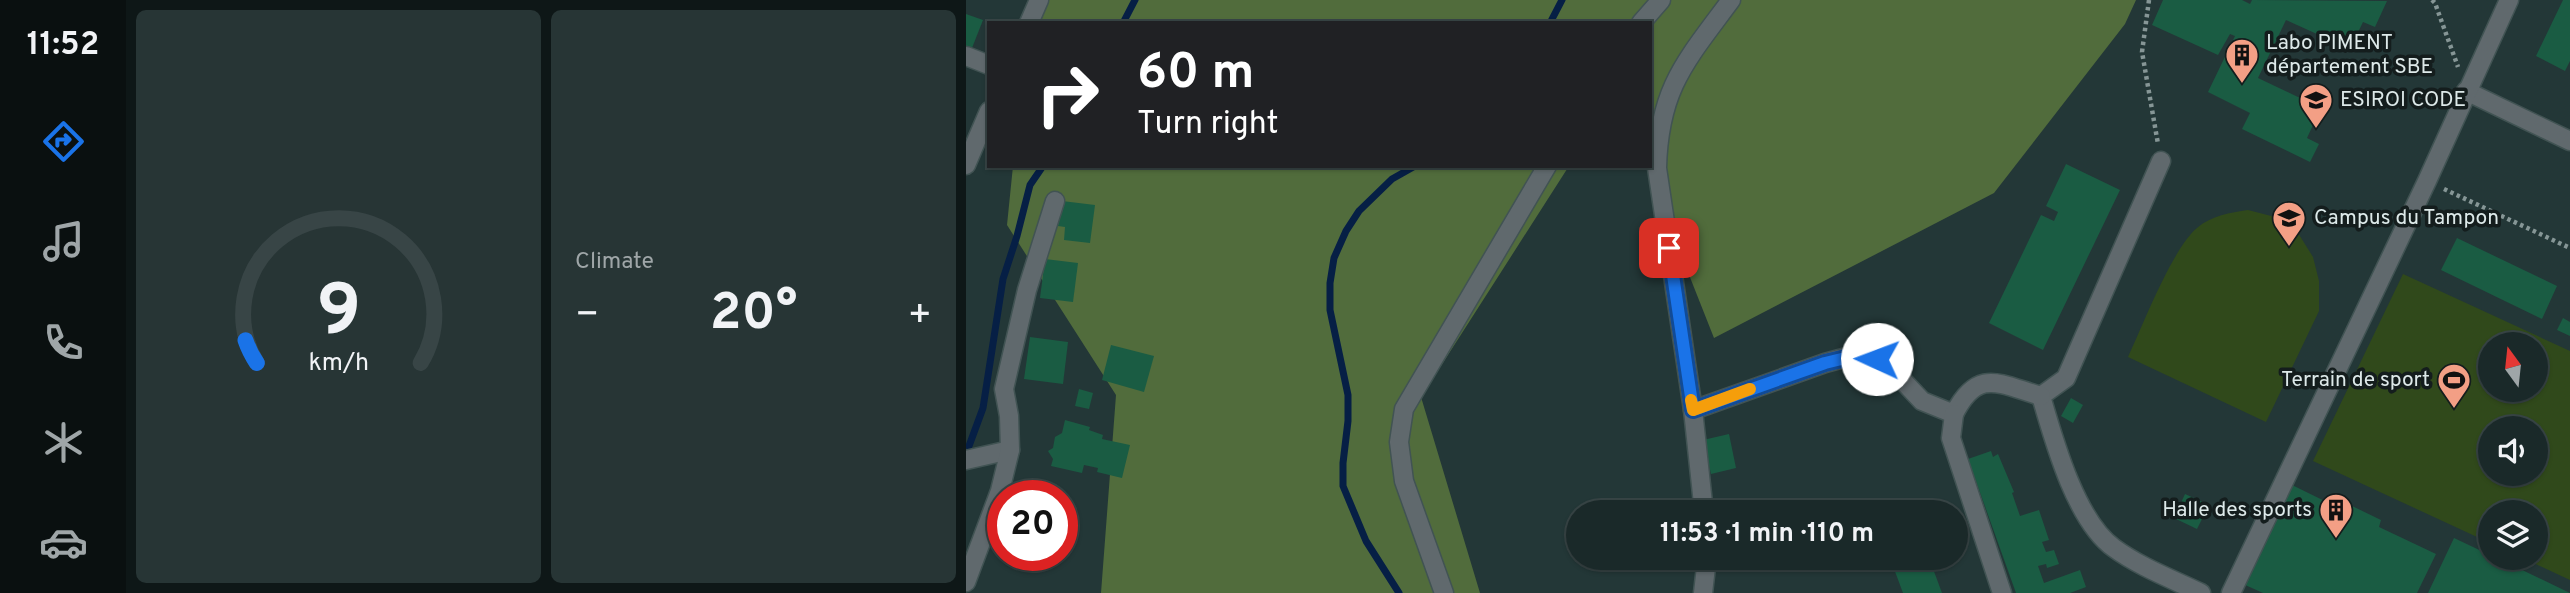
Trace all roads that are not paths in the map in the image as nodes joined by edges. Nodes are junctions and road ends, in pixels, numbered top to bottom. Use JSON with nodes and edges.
{"nodes":[{"id":1,"x":1039,"y":0,"type":"edge"},
{"id":2,"x":1661,"y":0,"type":"edge"},
{"id":3,"x":1731,"y":0,"type":"edge"},
{"id":4,"x":2509,"y":0,"type":"edge"},
{"id":5,"x":1030,"y":21,"type":"edge"},
{"id":6,"x":1643,"y":21,"type":"edge"},
{"id":7,"x":966,"y":56,"type":"edge"},
{"id":8,"x":987,"y":64,"type":"edge"},
{"id":9,"x":2466,"y":91,"type":"junction"},
{"id":10,"x":987,"y":116,"type":"edge"},
{"id":11,"x":2570,"y":141,"type":"edge"},
{"id":12,"x":2161,"y":161,"type":"road end"},
{"id":13,"x":966,"y":164,"type":"edge"},
{"id":14,"x":1547,"y":168,"type":"edge"},
{"id":15,"x":1055,"y":201,"type":"dead end"},
{"id":16,"x":2041,"y":396,"type":"junction"},
{"id":17,"x":1693,"y":410,"type":"junction"},
{"id":18,"x":1954,"y":414,"type":"junction"},
{"id":19,"x":1010,"y":450,"type":"junction"},
{"id":20,"x":966,"y":460,"type":"edge"},
{"id":21,"x":1703,"y":500,"type":"edge"},
{"id":22,"x":1706,"y":570,"type":"edge"},
{"id":23,"x":966,"y":582,"type":"edge"},
{"id":24,"x":1444,"y":593,"type":"edge"},
{"id":25,"x":1703,"y":593,"type":"edge"},
{"id":26,"x":2002,"y":593,"type":"edge"},
{"id":27,"x":2201,"y":593,"type":"edge"},
{"id":28,"x":2231,"y":593,"type":"edge"}],
"edges":[{"from":1,"to":5,"type":"street"},
{"from":2,"to":6,"type":"street"},
{"from":3,"to":17,"type":"street"},
{"from":4,"to":9,"type":"street"},
{"from":7,"to":8,"type":"street"},
{"from":9,"to":11,"type":"street"},
{"from":9,"to":28,"type":"street"},
{"from":10,"to":13,"type":"street"},
{"from":12,"to":16,"type":"street"},
{"from":14,"to":24,"type":"street"},
{"from":15,"to":19,"type":"street"},
{"from":16,"to":18,"type":"street"},
{"from":16,"to":27,"type":"street"},
{"from":17,"to":18,"type":"street"},
{"from":17,"to":21,"type":"street"},
{"from":18,"to":26,"type":"street"},
{"from":19,"to":20,"type":"street"},
{"from":19,"to":23,"type":"street"},
{"from":22,"to":25,"type":"street"}]}
